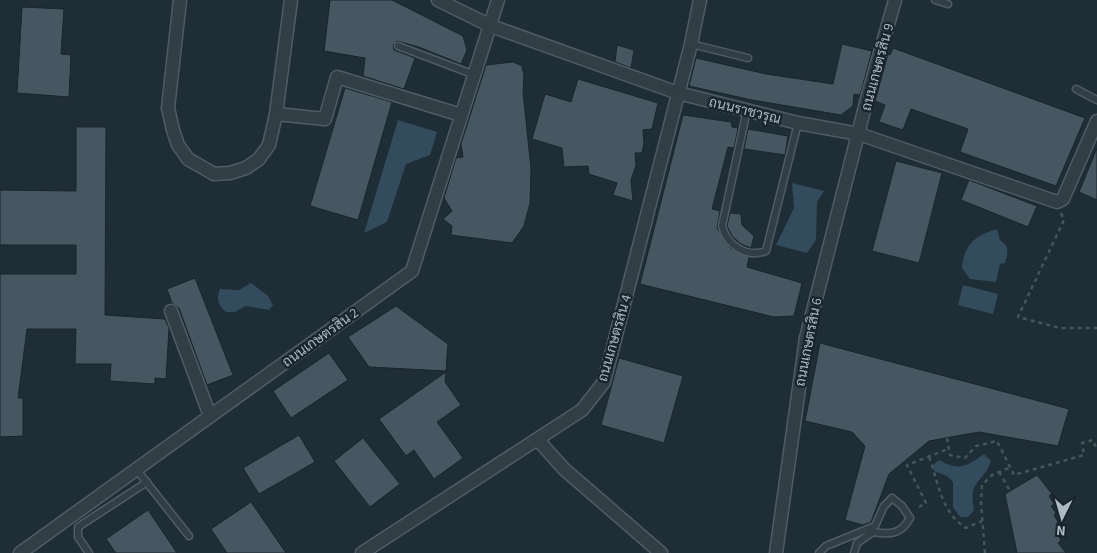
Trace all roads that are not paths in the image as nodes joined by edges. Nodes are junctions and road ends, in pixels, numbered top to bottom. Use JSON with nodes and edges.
{"nodes":[{"id":1,"x":180,"y":0,"type":"edge"},
{"id":2,"x":292,"y":0,"type":"edge"},
{"id":3,"x":438,"y":0,"type":"edge"},
{"id":4,"x":498,"y":0,"type":"edge"},
{"id":5,"x":700,"y":0,"type":"edge"},
{"id":6,"x":895,"y":0,"type":"edge"},
{"id":7,"x":935,"y":0,"type":"edge"},
{"id":8,"x":948,"y":4,"type":"dead end"},
{"id":9,"x":491,"y":26,"type":"junction"},
{"id":10,"x":691,"y":44,"type":"junction"},
{"id":11,"x":398,"y":46,"type":"dead end"},
{"id":12,"x":748,"y":58,"type":"dead end"},
{"id":13,"x":475,"y":75,"type":"junction"},
{"id":14,"x":1076,"y":89,"type":"dead end"},
{"id":15,"x":678,"y":93,"type":"junction"},
{"id":16,"x":1097,"y":100,"type":"edge"},
{"id":17,"x":747,"y":110,"type":"junction"},
{"id":18,"x":276,"y":114,"type":"junction"},
{"id":19,"x":461,"y":115,"type":"junction"},
{"id":20,"x":1097,"y":121,"type":"edge"},
{"id":21,"x":798,"y":123,"type":"junction"},
{"id":22,"x":859,"y":134,"type":"junction"},
{"id":23,"x":171,"y":311,"type":"dead end"},
{"id":24,"x":210,"y":416,"type":"junction"},
{"id":25,"x":538,"y":440,"type":"junction"},
{"id":26,"x":136,"y":469,"type":"junction"},
{"id":27,"x":146,"y":482,"type":"junction"},
{"id":28,"x":189,"y":536,"type":"dead end"},
{"id":29,"x":20,"y":553,"type":"edge"},
{"id":30,"x":89,"y":553,"type":"edge"},
{"id":31,"x":362,"y":553,"type":"edge"},
{"id":32,"x":661,"y":553,"type":"edge"},
{"id":33,"x":776,"y":553,"type":"edge"},
{"id":34,"x":819,"y":553,"type":"edge"},
{"id":35,"x":854,"y":553,"type":"edge"}],
"edges":[{"from":1,"to":18,"type":"street"},
{"from":2,"to":18,"type":"street"},
{"from":3,"to":9,"type":"street","name":"ถนนราชวรุณ"},
{"from":4,"to":9,"type":"street","name":"ถนนเกษตรสิน 2"},
{"from":5,"to":10,"type":"street","name":"ถนนเกษตรสิน 4"},
{"from":6,"to":22,"type":"street","name":"ถนนเกษตรสิน 9"},
{"from":7,"to":8,"type":"lane"},
{"from":9,"to":13,"type":"street","name":"ถนนเกษตรสิน 2"},
{"from":9,"to":15,"type":"street","name":"ถนนราชวรุณ"},
{"from":10,"to":12,"type":"lane"},
{"from":10,"to":15,"type":"street","name":"ถนนเกษตรสิน 4"},
{"from":11,"to":13,"type":"lane"},
{"from":13,"to":19,"type":"street","name":"ถนนเกษตรสิน 2"},
{"from":14,"to":16,"type":"lane"},
{"from":15,"to":17,"type":"street","name":"ถนนราชวรุณ"},
{"from":15,"to":25,"type":"street","name":"ถนนเกษตรสิน 4"},
{"from":17,"to":21,"type":"street","name":"ถนนราชวรุณ"},
{"from":17,"to":21,"type":"lane"},
{"from":18,"to":19,"type":"street"},
{"from":19,"to":24,"type":"street","name":"ถนนเกษตรสิน 2"},
{"from":20,"to":22,"type":"street","name":"ถนนราชวรุณ"},
{"from":21,"to":22,"type":"street","name":"ถนนราชวรุณ"},
{"from":22,"to":33,"type":"street","name":"ถนนเกษตรสิน 6"},
{"from":23,"to":24,"type":"street"},
{"from":24,"to":26,"type":"street","name":"ถนนเกษตรสิน 2"},
{"from":25,"to":31,"type":"street","name":"ถนนเกษตรสิน 4"},
{"from":25,"to":32,"type":"street"},
{"from":26,"to":27,"type":"lane"},
{"from":26,"to":29,"type":"street","name":"ถนนเกษตรสิน 2"},
{"from":27,"to":28,"type":"lane"},
{"from":27,"to":30,"type":"lane"},
{"from":34,"to":35,"type":"lane"}]}
